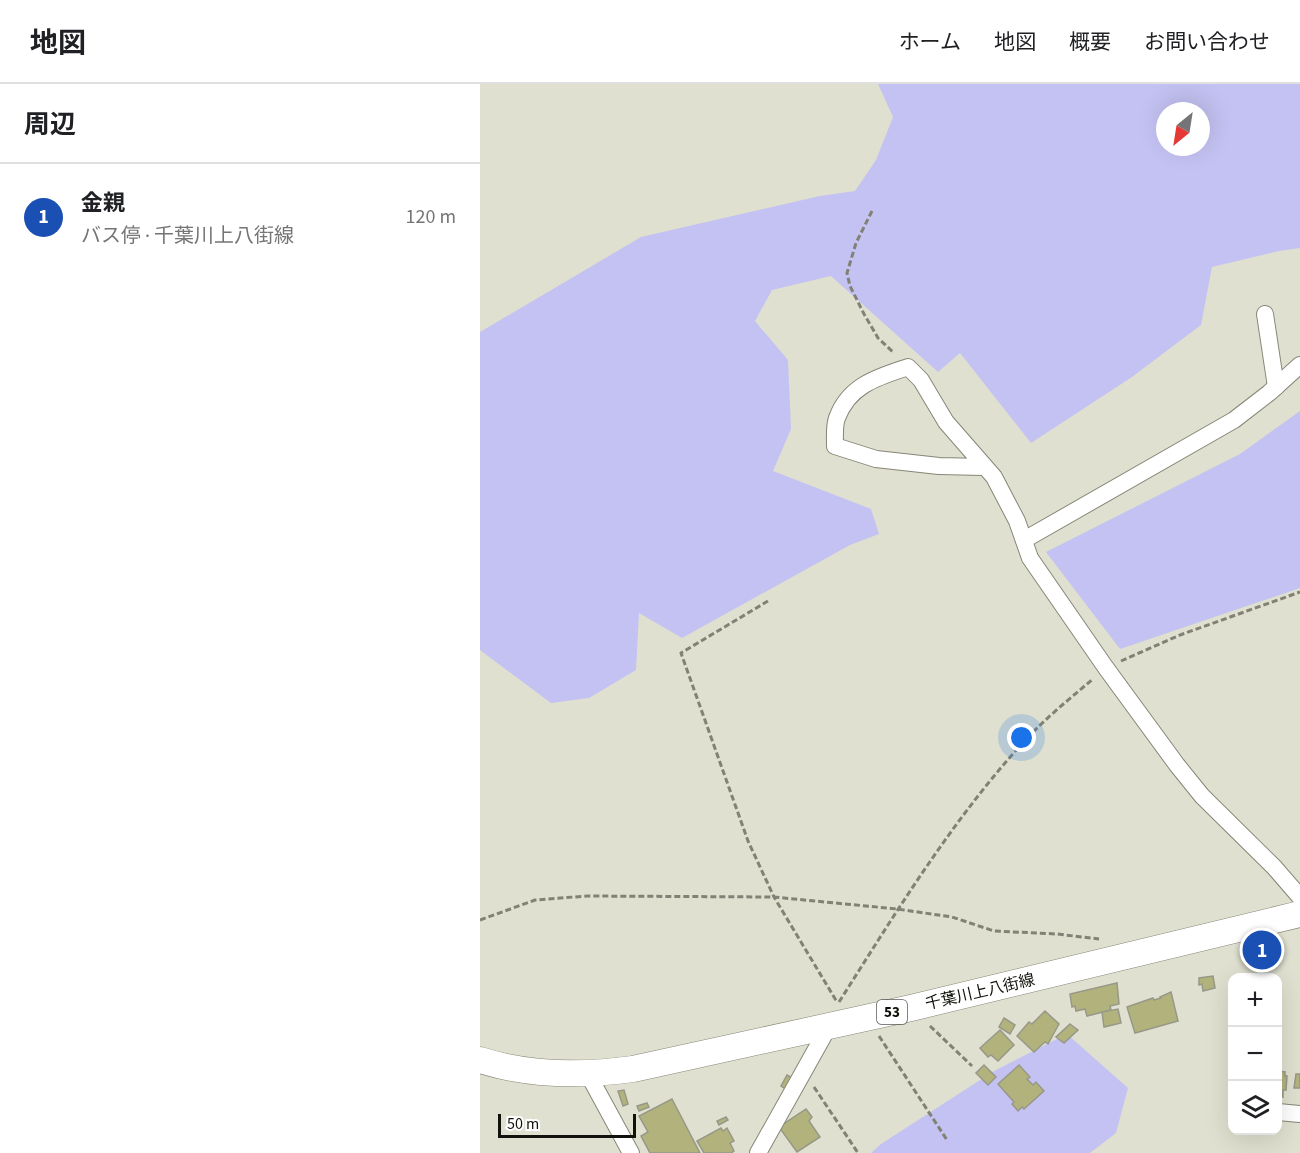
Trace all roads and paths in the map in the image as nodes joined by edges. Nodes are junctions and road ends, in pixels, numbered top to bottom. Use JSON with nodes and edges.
{"nodes":[{"id":1,"x":872,"y":212,"type":"dead end"},
{"id":2,"x":1265,"y":314,"type":"dead end"},
{"id":3,"x":1300,"y":365,"type":"edge"},
{"id":4,"x":908,"y":367,"type":"junction"},
{"id":5,"x":1275,"y":387,"type":"junction"},
{"id":6,"x":984,"y":467,"type":"junction"},
{"id":7,"x":1024,"y":540,"type":"junction"},
{"id":8,"x":1300,"y":592,"type":"edge"},
{"id":9,"x":768,"y":600,"type":"dead end"},
{"id":10,"x":1106,"y":668,"type":"junction"},
{"id":11,"x":774,"y":897,"type":"junction"},
{"id":12,"x":1300,"y":897,"type":"edge"},
{"id":13,"x":897,"y":909,"type":"junction"},
{"id":14,"x":1300,"y":914,"type":"edge"},
{"id":15,"x":480,"y":920,"type":"edge"},
{"id":16,"x":1117,"y":960,"type":"junction"},
{"id":17,"x":911,"y":1008,"type":"junction"},
{"id":18,"x":834,"y":1014,"type":"junction"},
{"id":19,"x":867,"y":1018,"type":"junction"},
{"id":20,"x":480,"y":1060,"type":"edge"},
{"id":21,"x":972,"y":1066,"type":"dead end"},
{"id":22,"x":804,"y":1072,"type":"junction"},
{"id":23,"x":588,"y":1074,"type":"junction"},
{"id":24,"x":1282,"y":1112,"type":"edge"},
{"id":25,"x":1300,"y":1114,"type":"edge"},
{"id":26,"x":947,"y":1140,"type":"dead end"},
{"id":27,"x":624,"y":1151,"type":"edge"},
{"id":28,"x":758,"y":1153,"type":"edge"},
{"id":29,"x":858,"y":1153,"type":"edge"}],
"edges":[{"from":1,"to":4,"type":"path"},
{"from":2,"to":5,"type":"street"},
{"from":3,"to":5,"type":"street"},
{"from":4,"to":6,"type":"street"},
{"from":4,"to":6,"type":"street"},
{"from":5,"to":7,"type":"street"},
{"from":6,"to":7,"type":"street"},
{"from":7,"to":10,"type":"street"},
{"from":8,"to":10,"type":"path"},
{"from":9,"to":11,"type":"path"},
{"from":10,"to":12,"type":"street"},
{"from":10,"to":13,"type":"path"},
{"from":11,"to":13,"type":"path"},
{"from":11,"to":15,"type":"path"},
{"from":11,"to":18,"type":"path"},
{"from":13,"to":16,"type":"path"},
{"from":13,"to":18,"type":"path"},
{"from":14,"to":16,"type":"main road","name":"千葉川上八街線","number":"53"},
{"from":16,"to":17,"type":"main road","name":"千葉川上八街線","number":"53"},
{"from":17,"to":19,"type":"main road","name":"千葉川上八街線","number":"53"},
{"from":17,"to":21,"type":"path"},
{"from":18,"to":19,"type":"main road","name":"千葉川上八街線","number":"53"},
{"from":18,"to":22,"type":"street"},
{"from":18,"to":23,"type":"main road","name":"千葉川上八街線","number":"53"},
{"from":19,"to":26,"type":"path"},
{"from":20,"to":23,"type":"main road","name":"千葉川上八街線","number":"53"},
{"from":22,"to":28,"type":"street"},
{"from":22,"to":29,"type":"path"},
{"from":23,"to":27,"type":"street"},
{"from":24,"to":25,"type":"street"}]}
